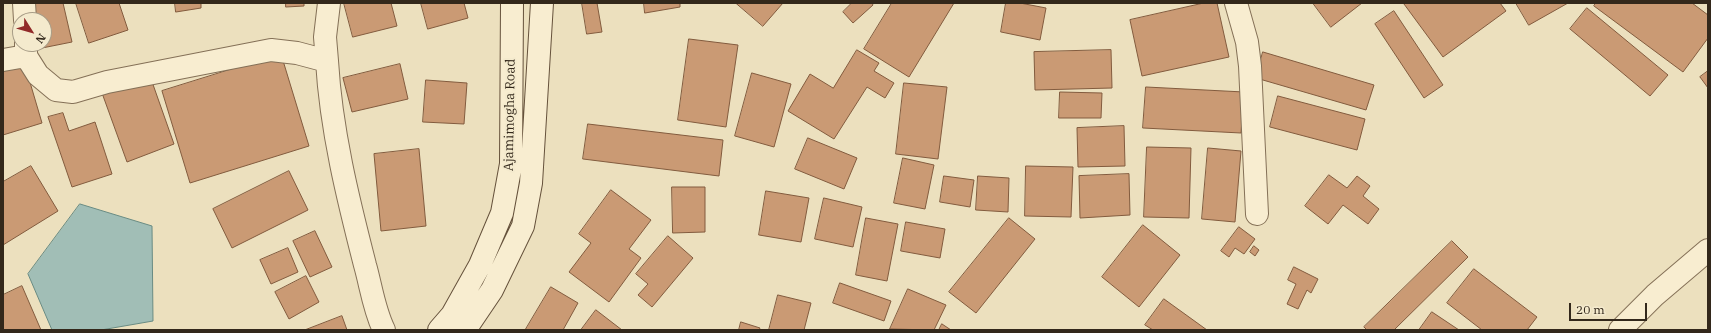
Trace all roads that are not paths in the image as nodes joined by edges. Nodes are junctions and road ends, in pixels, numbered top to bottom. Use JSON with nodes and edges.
{"nodes":[{"id":1,"x":329,"y":3,"type":"edge"},
{"id":2,"x":512,"y":3,"type":"edge"},
{"id":3,"x":542,"y":3,"type":"edge"},
{"id":4,"x":1236,"y":3,"type":"edge"},
{"id":5,"x":21,"y":52,"type":"edge"},
{"id":6,"x":27,"y":52,"type":"edge"},
{"id":7,"x":3,"y":60,"type":"edge"},
{"id":8,"x":327,"y":61,"type":"junction"},
{"id":9,"x":1257,"y":214,"type":"dead end"},
{"id":10,"x":1708,"y":250,"type":"edge"},
{"id":11,"x":384,"y":330,"type":"edge"},
{"id":12,"x":439,"y":330,"type":"edge"},
{"id":13,"x":465,"y":330,"type":"edge"},
{"id":14,"x":1620,"y":330,"type":"edge"}],
"edges":[{"from":1,"to":8,"type":"street"},
{"from":2,"to":12,"type":"street","name":"Ajamimogha Road"},
{"from":3,"to":13,"type":"street","name":"Ajamimogha Road"},
{"from":4,"to":9,"type":"street"},
{"from":5,"to":7,"type":"street"},
{"from":6,"to":8,"type":"street"},
{"from":8,"to":11,"type":"street"},
{"from":10,"to":14,"type":"street"}]}
